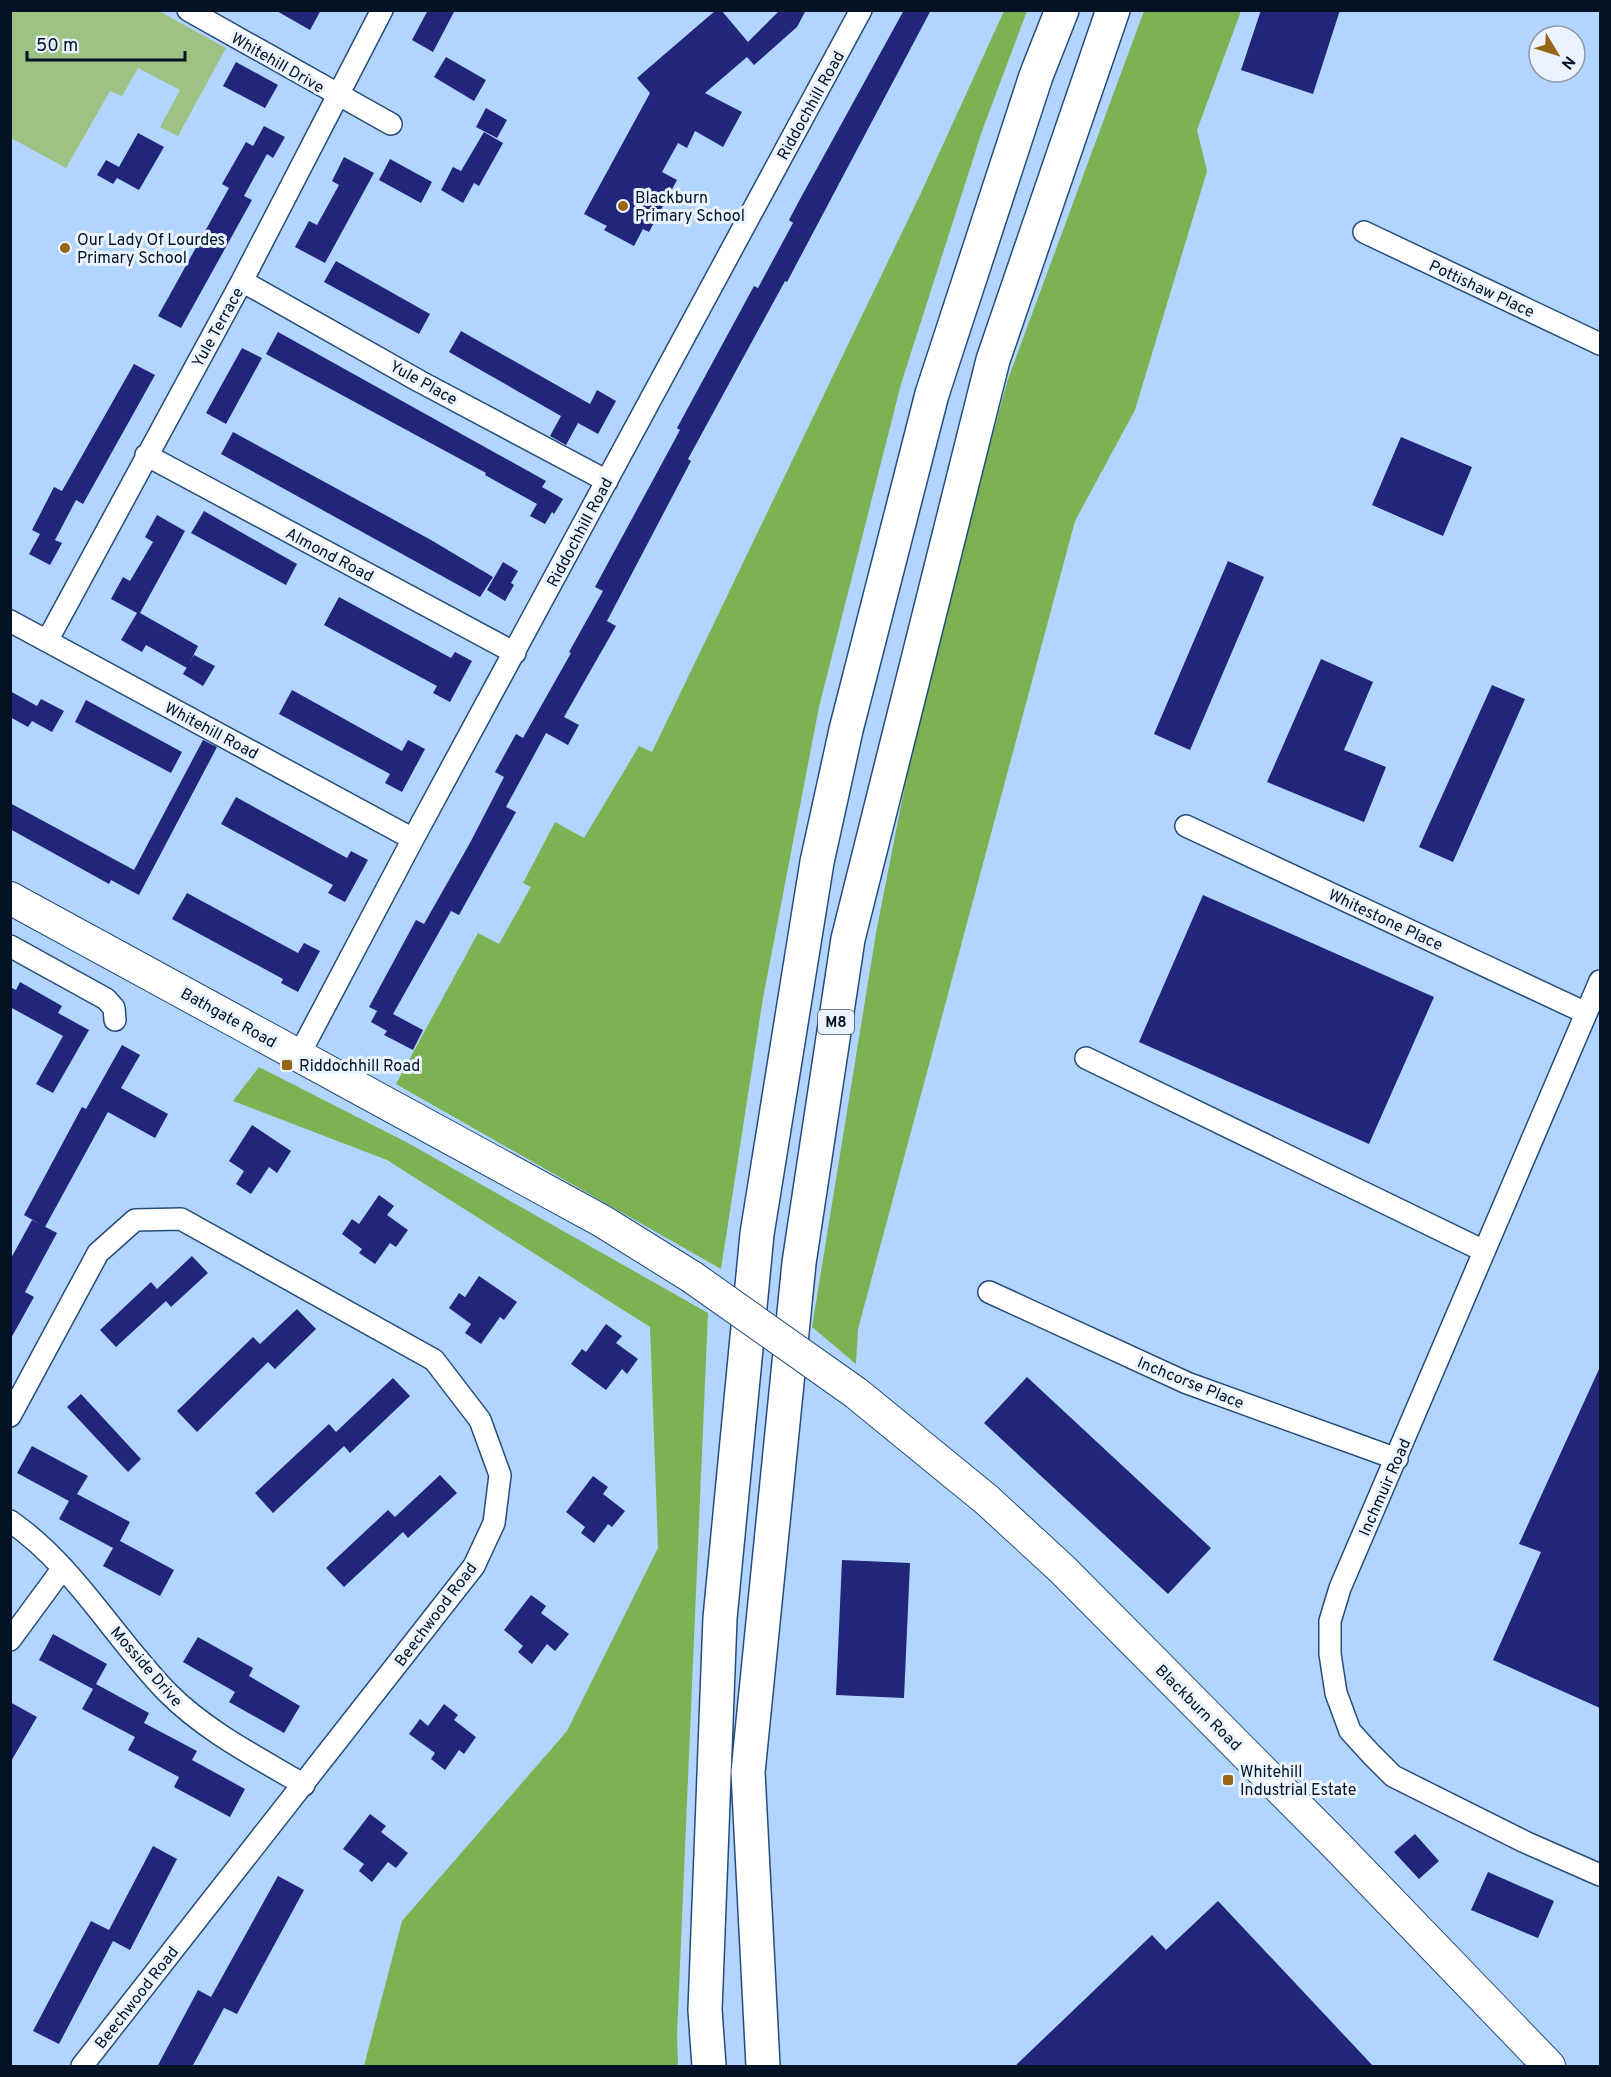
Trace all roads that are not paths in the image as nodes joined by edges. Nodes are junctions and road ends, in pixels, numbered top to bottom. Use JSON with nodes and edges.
{"nodes":[{"id":1,"x":188,"y":10,"type":"edge"},
{"id":2,"x":382,"y":10,"type":"edge"},
{"id":3,"x":861,"y":10,"type":"edge"},
{"id":4,"x":1062,"y":10,"type":"edge"},
{"id":5,"x":1113,"y":10,"type":"edge"},
{"id":6,"x":336,"y":95,"type":"junction"},
{"id":7,"x":391,"y":124,"type":"dead end"},
{"id":8,"x":1364,"y":232,"type":"dead end"},
{"id":9,"x":242,"y":281,"type":"junction"},
{"id":10,"x":1600,"y":344,"type":"edge"},
{"id":11,"x":146,"y":455,"type":"junction"},
{"id":12,"x":607,"y":481,"type":"junction"},
{"id":13,"x":10,"y":621,"type":"edge"},
{"id":14,"x":47,"y":641,"type":"junction"},
{"id":15,"x":515,"y":653,"type":"junction"},
{"id":16,"x":1186,"y":826,"type":"dead end"},
{"id":17,"x":413,"y":839,"type":"junction"},
{"id":18,"x":10,"y":898,"type":"edge"},
{"id":19,"x":10,"y":946,"type":"edge"},
{"id":20,"x":1600,"y":981,"type":"edge"},
{"id":21,"x":1586,"y":1013,"type":"junction"},
{"id":22,"x":115,"y":1020,"type":"dead end"},
{"id":23,"x":299,"y":1055,"type":"junction"},
{"id":24,"x":1086,"y":1058,"type":"dead end"},
{"id":25,"x":1484,"y":1251,"type":"junction"},
{"id":26,"x":692,"y":1276,"type":"joint"},
{"id":27,"x":989,"y":1292,"type":"dead end"},
{"id":28,"x":10,"y":1416,"type":"edge"},
{"id":29,"x":1397,"y":1459,"type":"junction"},
{"id":30,"x":10,"y":1521,"type":"edge"},
{"id":31,"x":63,"y":1568,"type":"junction"},
{"id":32,"x":10,"y":1640,"type":"edge"},
{"id":33,"x":304,"y":1785,"type":"junction"},
{"id":34,"x":1600,"y":1875,"type":"edge"},
{"id":35,"x":82,"y":2067,"type":"edge"},
{"id":36,"x":709,"y":2067,"type":"edge"},
{"id":37,"x":763,"y":2067,"type":"edge"},
{"id":38,"x":1549,"y":2067,"type":"edge"}],
"edges":[{"from":1,"to":6,"type":"street","name":"Whitehill Drive"},
{"from":2,"to":6,"type":"street","name":"Yule Terrace"},
{"from":3,"to":12,"type":"street","name":"Riddochhill Road"},
{"from":4,"to":36,"type":"highway","number":"M8"},
{"from":5,"to":37,"type":"highway","number":"M8"},
{"from":6,"to":7,"type":"street","name":"Whitehill Drive"},
{"from":6,"to":9,"type":"street","name":"Yule Terrace"},
{"from":8,"to":10,"type":"street","name":"Pottishaw Place"},
{"from":9,"to":11,"type":"street","name":"Yule Terrace"},
{"from":9,"to":12,"type":"street","name":"Yule Place"},
{"from":11,"to":14,"type":"street","name":"Yule Terrace"},
{"from":11,"to":15,"type":"street","name":"Almond Road"},
{"from":12,"to":15,"type":"street","name":"Riddochhill Road"},
{"from":13,"to":14,"type":"street","name":"Whitehill Road"},
{"from":14,"to":17,"type":"street","name":"Whitehill Road"},
{"from":15,"to":17,"type":"street","name":"Riddochhill Road"},
{"from":16,"to":21,"type":"street","name":"Whitestone Place"},
{"from":17,"to":23,"type":"street","name":"Riddochhill Road"},
{"from":18,"to":23,"type":"main road","name":"Bathgate Road"},
{"from":19,"to":22,"type":"street"},
{"from":20,"to":21,"type":"street","name":"Inchmuir Road"},
{"from":21,"to":25,"type":"street","name":"Inchmuir Road"},
{"from":23,"to":26,"type":"main road","name":"Bathgate Road"},
{"from":24,"to":25,"type":"street"},
{"from":25,"to":29,"type":"street","name":"Inchmuir Road"},
{"from":26,"to":38,"type":"main road","name":"Blackburn Road","bridge":true},
{"from":27,"to":29,"type":"street","name":"Inchcorse Place"},
{"from":28,"to":33,"type":"street","name":"Beechwood Road"},
{"from":29,"to":34,"type":"street","name":"Inchmuir Road"},
{"from":30,"to":31,"type":"street","name":"Mosside Drive"},
{"from":31,"to":32,"type":"street"},
{"from":31,"to":33,"type":"street","name":"Mosside Drive"},
{"from":33,"to":35,"type":"street","name":"Beechwood Road"}]}
